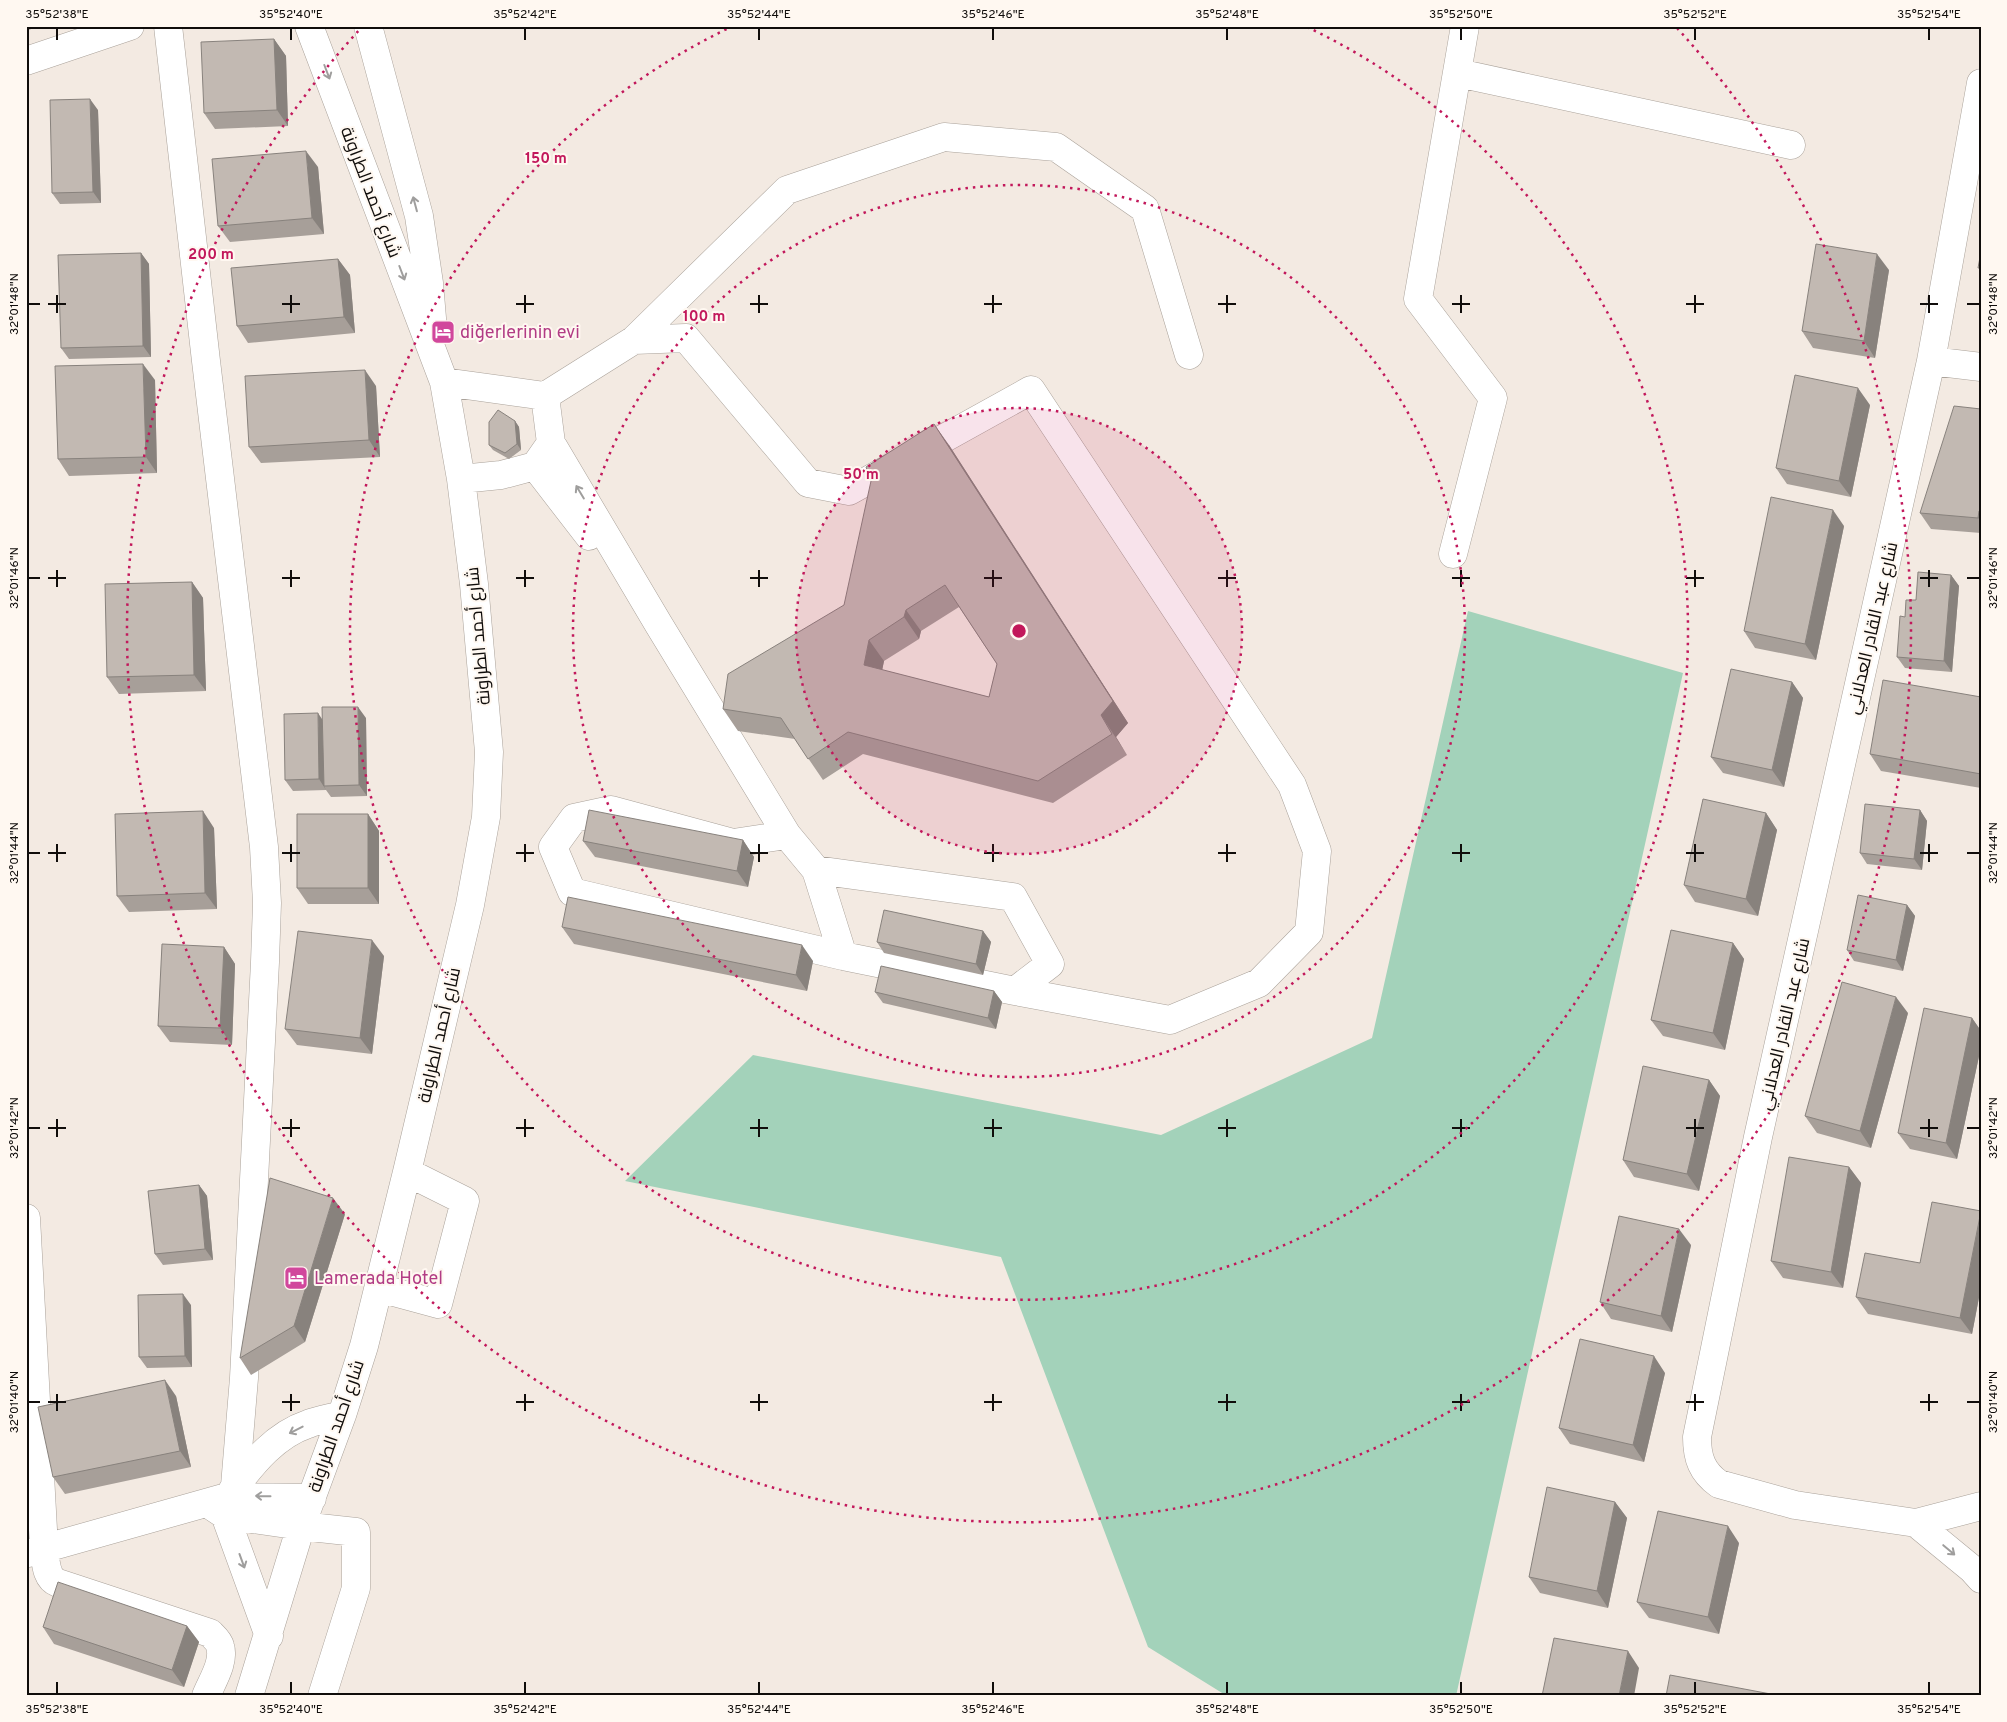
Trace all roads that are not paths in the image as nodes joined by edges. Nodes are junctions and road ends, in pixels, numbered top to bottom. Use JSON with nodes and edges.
{"nodes":[{"id":1,"x":130,"y":26,"type":"edge"},
{"id":2,"x":168,"y":26,"type":"edge"},
{"id":3,"x":310,"y":26,"type":"edge"},
{"id":4,"x":368,"y":26,"type":"edge"},
{"id":5,"x":1465,"y":26,"type":"edge"},
{"id":6,"x":26,"y":61,"type":"edge"},
{"id":7,"x":1458,"y":73,"type":"junction"},
{"id":8,"x":1981,"y":83,"type":"edge"},
{"id":9,"x":1791,"y":145,"type":"dead end"},
{"id":10,"x":634,"y":340,"type":"junction"},
{"id":11,"x":1188,"y":355,"type":"dead end"},
{"id":12,"x":436,"y":356,"type":"junction"},
{"id":13,"x":1931,"y":361,"type":"junction"},
{"id":14,"x":1981,"y":367,"type":"edge"},
{"id":15,"x":444,"y":382,"type":"junction"},
{"id":16,"x":545,"y":396,"type":"junction"},
{"id":17,"x":551,"y":443,"type":"junction"},
{"id":18,"x":535,"y":466,"type":"junction"},
{"id":19,"x":461,"y":479,"type":"junction"},
{"id":20,"x":1454,"y":554,"type":"dead end"},
{"id":21,"x":659,"y":625,"type":"junction"},
{"id":22,"x":787,"y":835,"type":"junction"},
{"id":23,"x":816,"y":870,"type":"junction"},
{"id":24,"x":843,"y":956,"type":"junction"},
{"id":25,"x":1015,"y":991,"type":"junction"},
{"id":26,"x":407,"y":1172,"type":"junction"},
{"id":27,"x":26,"y":1218,"type":"edge"},
{"id":28,"x":379,"y":1288,"type":"junction"},
{"id":29,"x":342,"y":1415,"type":"junction"},
{"id":30,"x":312,"y":1498,"type":"junction"},
{"id":31,"x":224,"y":1500,"type":"junction"},
{"id":32,"x":1981,"y":1506,"type":"edge"},
{"id":33,"x":1916,"y":1523,"type":"junction"},
{"id":34,"x":301,"y":1526,"type":"junction"},
{"id":35,"x":35,"y":1551,"type":"edge"},
{"id":36,"x":1981,"y":1579,"type":"edge"},
{"id":37,"x":269,"y":1636,"type":"junction"},
{"id":38,"x":206,"y":1696,"type":"edge"},
{"id":39,"x":249,"y":1696,"type":"edge"},
{"id":40,"x":322,"y":1696,"type":"edge"}],
"edges":[{"from":1,"to":6,"type":"street"},
{"from":2,"to":31,"type":"street"},
{"from":3,"to":12,"type":"street","name":"شارع أحمد الطراونة","one_way":true},
{"from":12,"to":4,"type":"street","name":"شارع أحمد الطراونة","one_way":true},
{"from":5,"to":7,"type":"street"},
{"from":7,"to":9,"type":"street"},
{"from":7,"to":20,"type":"street"},
{"from":8,"to":13,"type":"street","name":"شارع عبد القادر العدلاني"},
{"from":10,"to":11,"type":"street"},
{"from":10,"to":16,"type":"street"},
{"from":10,"to":25,"type":"street"},
{"from":12,"to":15,"type":"street","name":"شارع أحمد الطراونة"},
{"from":13,"to":14,"type":"street"},
{"from":13,"to":33,"type":"street","name":"شارع عبد القادر العدلاني"},
{"from":15,"to":16,"type":"street"},
{"from":15,"to":19,"type":"street","name":"شارع أحمد الطراونة"},
{"from":16,"to":17,"type":"street"},
{"from":17,"to":18,"type":"street"},
{"from":21,"to":17,"type":"street","one_way":true},
{"from":18,"to":19,"type":"street"},
{"from":18,"to":21,"type":"street"},
{"from":19,"to":26,"type":"street","name":"شارع أحمد الطراونة"},
{"from":21,"to":22,"type":"street"},
{"from":22,"to":23,"type":"street"},
{"from":22,"to":24,"type":"street"},
{"from":23,"to":24,"type":"street"},
{"from":23,"to":25,"type":"street"},
{"from":24,"to":25,"type":"street"},
{"from":26,"to":28,"type":"street","name":"شارع أحمد الطراونة"},
{"from":26,"to":28,"type":"street"},
{"from":27,"to":35,"type":"street"},
{"from":28,"to":29,"type":"street","name":"شارع أحمد الطراونة"},
{"from":29,"to":30,"type":"street","name":"شارع أحمد الطراونة"},
{"from":29,"to":31,"type":"street","one_way":true},
{"from":30,"to":31,"type":"street","one_way":true},
{"from":30,"to":34,"type":"street","name":"شارع أحمد الطراونة"},
{"from":31,"to":34,"type":"street"},
{"from":31,"to":35,"type":"street"},
{"from":31,"to":37,"type":"street","one_way":true},
{"from":32,"to":33,"type":"street","name":"شارع عبد القادر العدلاني"},
{"from":33,"to":36,"type":"street","one_way":true},
{"from":34,"to":37,"type":"street","name":"شارع أحمد الطراونة"},
{"from":34,"to":40,"type":"street"},
{"from":35,"to":38,"type":"street"},
{"from":37,"to":39,"type":"street","name":"شارع أحمد الطراونة"}]}
